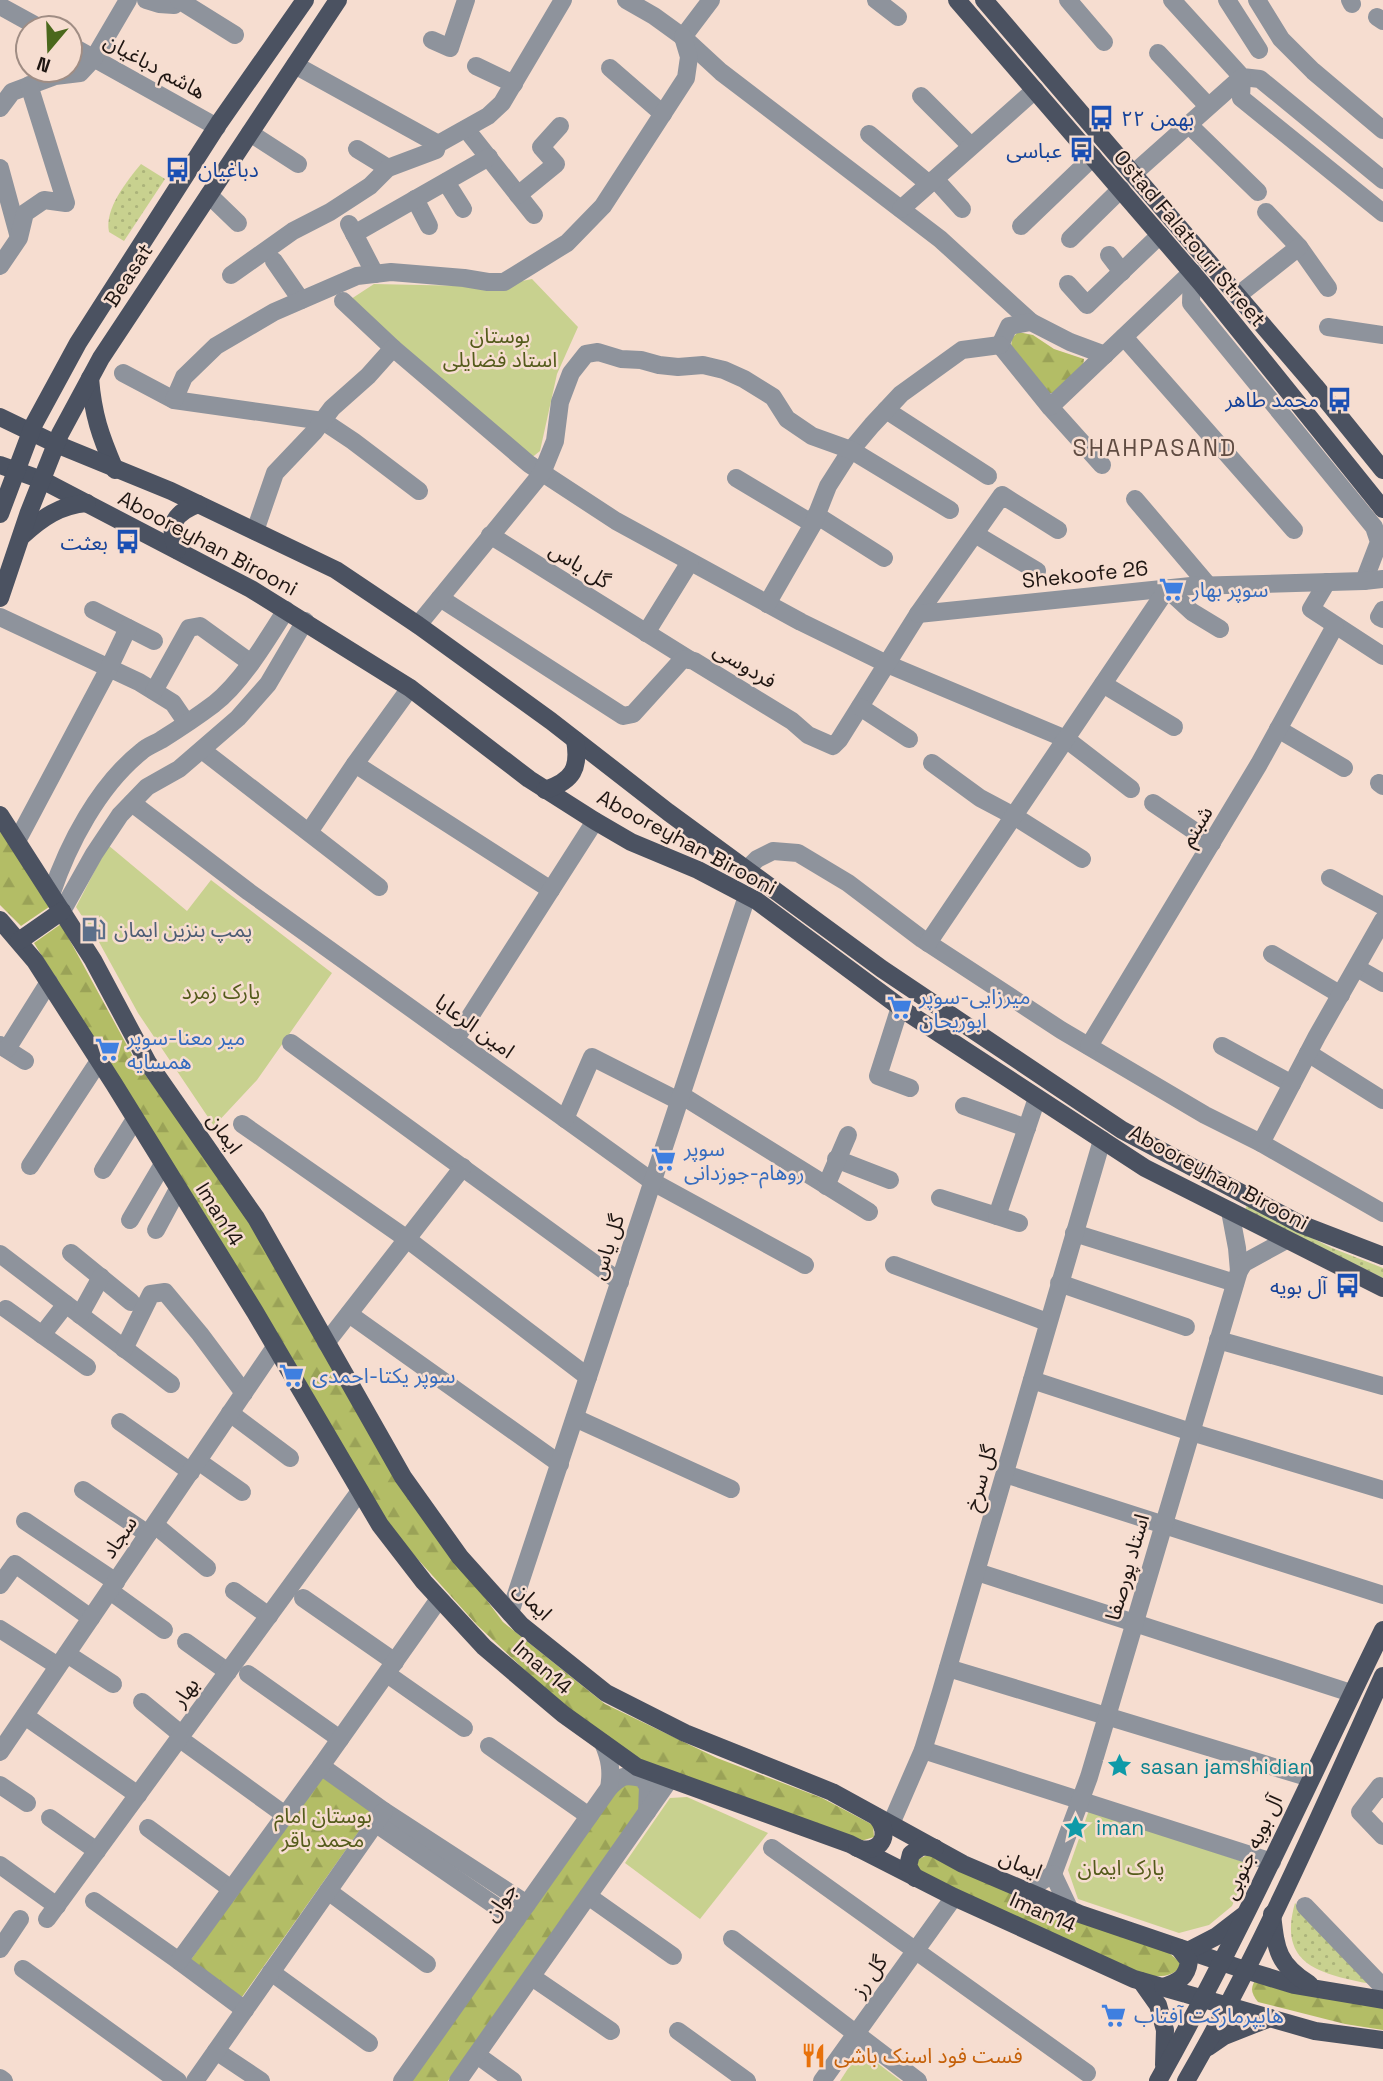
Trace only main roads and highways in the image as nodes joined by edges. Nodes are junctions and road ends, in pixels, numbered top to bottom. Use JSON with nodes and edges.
{"nodes":[{"id":1,"x":305,"y":0,"type":"edge"},
{"id":2,"x":338,"y":0,"type":"edge"},
{"id":3,"x":957,"y":0,"type":"edge"},
{"id":4,"x":993,"y":3,"type":"edge"},
{"id":5,"x":1021,"y":43,"type":"junction"},
{"id":6,"x":1006,"y":56,"type":"junction"},
{"id":7,"x":1254,"y":314,"type":"junction"},
{"id":8,"x":1236,"y":327,"type":"junction"},
{"id":9,"x":90,"y":378,"type":"junction"},
{"id":10,"x":48,"y":400,"type":"junction"},
{"id":11,"x":1,"y":417,"type":"edge"},
{"id":12,"x":31,"y":433,"type":"junction"},
{"id":13,"x":56,"y":444,"type":"junction"},
{"id":14,"x":8,"y":467,"type":"edge"},
{"id":15,"x":116,"y":470,"type":"junction"},
{"id":16,"x":1383,"y":470,"type":"edge"},
{"id":17,"x":42,"y":480,"type":"junction"},
{"id":18,"x":87,"y":503,"type":"junction"},
{"id":19,"x":198,"y":504,"type":"junction"},
{"id":20,"x":1,"y":506,"type":"edge"},
{"id":21,"x":1383,"y":509,"type":"edge"},
{"id":22,"x":20,"y":538,"type":"junction"},
{"id":23,"x":177,"y":550,"type":"junction"},
{"id":24,"x":0,"y":598,"type":"edge"},
{"id":25,"x":575,"y":740,"type":"junction"},
{"id":26,"x":545,"y":790,"type":"junction"},
{"id":27,"x":0,"y":815,"type":"edge"},
{"id":28,"x":62,"y":911,"type":"junction"},
{"id":29,"x":0,"y":920,"type":"edge"},
{"id":30,"x":11,"y":937,"type":"edge"},
{"id":31,"x":1383,"y":1256,"type":"edge"},
{"id":32,"x":1383,"y":1288,"type":"edge"},
{"id":33,"x":1383,"y":1630,"type":"edge"},
{"id":34,"x":1383,"y":1676,"type":"edge"},
{"id":35,"x":884,"y":1820,"type":"junction"},
{"id":36,"x":857,"y":1848,"type":"junction"},
{"id":37,"x":935,"y":1848,"type":"junction"},
{"id":38,"x":915,"y":1878,"type":"junction"},
{"id":39,"x":1246,"y":1914,"type":"junction"},
{"id":40,"x":1272,"y":1914,"type":"junction"},
{"id":41,"x":1184,"y":1950,"type":"junction"},
{"id":42,"x":1223,"y":1962,"type":"junction"},
{"id":43,"x":1253,"y":1972,"type":"junction"},
{"id":44,"x":1141,"y":1981,"type":"junction"},
{"id":45,"x":1163,"y":1987,"type":"junction"},
{"id":46,"x":1314,"y":1988,"type":"junction"},
{"id":47,"x":1202,"y":1998,"type":"junction"},
{"id":48,"x":1383,"y":2000,"type":"edge"},
{"id":49,"x":1227,"y":2007,"type":"junction"},
{"id":50,"x":1247,"y":2012,"type":"junction"},
{"id":51,"x":1270,"y":2018,"type":"junction"},
{"id":52,"x":1383,"y":2040,"type":"edge"},
{"id":53,"x":1203,"y":2051,"type":"junction"},
{"id":54,"x":1161,"y":2075,"type":"edge"},
{"id":55,"x":1186,"y":2081,"type":"edge"}],
"edges":[{"from":1,"to":10,"type":"main road","name":"Beasat"},
{"from":2,"to":9,"type":"main road","name":"Beasat"},
{"from":3,"to":6,"type":"main road","name":"Ostad Falatouri Street"},
{"from":4,"to":5,"type":"main road"},
{"from":5,"to":6,"type":"main road"},
{"from":5,"to":7,"type":"main road"},
{"from":6,"to":8,"type":"main road","name":"Ostad Falatouri Street"},
{"from":7,"to":8,"type":"main road"},
{"from":7,"to":16,"type":"main road"},
{"from":8,"to":21,"type":"main road","name":"Ostad Falatouri Street"},
{"from":9,"to":13,"type":"main road","name":"Beasat"},
{"from":9,"to":15,"type":"main road"},
{"from":10,"to":11,"type":"main road"},
{"from":10,"to":12,"type":"main road","name":"Beasat"},
{"from":11,"to":12,"type":"main road"},
{"from":12,"to":13,"type":"main road","name":"Abooreyhan Birooni"},
{"from":12,"to":14,"type":"main road","name":"Beasat"},
{"from":13,"to":15,"type":"main road","name":"Abooreyhan Birooni"},
{"from":13,"to":17,"type":"main road","name":"Beasat"},
{"from":14,"to":17,"type":"main road","name":"Abooreyhan Birooni"},
{"from":14,"to":20,"type":"main road","name":"Beasat"},
{"from":15,"to":19,"type":"main road","name":"Abooreyhan Birooni"},
{"from":17,"to":18,"type":"main road","name":"Abooreyhan Birooni"},
{"from":17,"to":22,"type":"main road","name":"Beasat"},
{"from":18,"to":22,"type":"main road"},
{"from":18,"to":23,"type":"main road","name":"Abooreyhan Birooni"},
{"from":19,"to":23,"type":"main road"},
{"from":19,"to":25,"type":"main road","name":"Abooreyhan Birooni"},
{"from":22,"to":24,"type":"main road","name":"Beasat"},
{"from":23,"to":26,"type":"main road","name":"Abooreyhan Birooni"},
{"from":25,"to":26,"type":"main road"},
{"from":25,"to":31,"type":"main road","name":"Abooreyhan Birooni"},
{"from":26,"to":32,"type":"main road","name":"Abooreyhan Birooni"},
{"from":27,"to":28,"type":"main road","name":"ایمان"},
{"from":28,"to":30,"type":"main road"},
{"from":28,"to":35,"type":"main road","name":"ایمان"},
{"from":29,"to":30,"type":"main road","name":"Iman14"},
{"from":30,"to":36,"type":"main road","name":"Iman14"},
{"from":33,"to":39,"type":"main road","name":"آل بویه جنوبی"},
{"from":34,"to":40,"type":"main road"},
{"from":35,"to":36,"type":"main road"},
{"from":35,"to":37,"type":"main road","name":"ایمان"},
{"from":36,"to":38,"type":"main road","name":"Iman14"},
{"from":37,"to":38,"type":"main road"},
{"from":37,"to":41,"type":"main road","name":"ایمان"},
{"from":38,"to":44,"type":"main road","name":"Iman14"},
{"from":39,"to":41,"type":"main road"},
{"from":39,"to":42,"type":"main road","name":"آل بویه جنوبی"},
{"from":40,"to":43,"type":"main road"},
{"from":40,"to":46,"type":"main road"},
{"from":41,"to":42,"type":"main road","name":"ایمان"},
{"from":41,"to":45,"type":"main road"},
{"from":42,"to":43,"type":"main road","name":"ایمان"},
{"from":42,"to":47,"type":"main road","name":"آل بویه جنوبی"},
{"from":43,"to":46,"type":"main road","name":"ایمان"},
{"from":43,"to":49,"type":"main road"},
{"from":43,"to":50,"type":"main road"},
{"from":44,"to":45,"type":"main road","name":"Iman14"},
{"from":44,"to":54,"type":"main road"},
{"from":45,"to":47,"type":"main road","name":"Iman14"},
{"from":46,"to":48,"type":"main road","name":"ایمان"},
{"from":47,"to":49,"type":"main road","name":"Iman14"},
{"from":47,"to":54,"type":"main road","name":"آل بویه جنوبی"},
{"from":49,"to":50,"type":"main road","name":"Iman14"},
{"from":49,"to":53,"type":"main road"},
{"from":50,"to":51,"type":"main road","name":"Iman14"},
{"from":51,"to":52,"type":"main road","name":"Iman14"},
{"from":51,"to":53,"type":"main road"},
{"from":53,"to":55,"type":"main road"}]}
